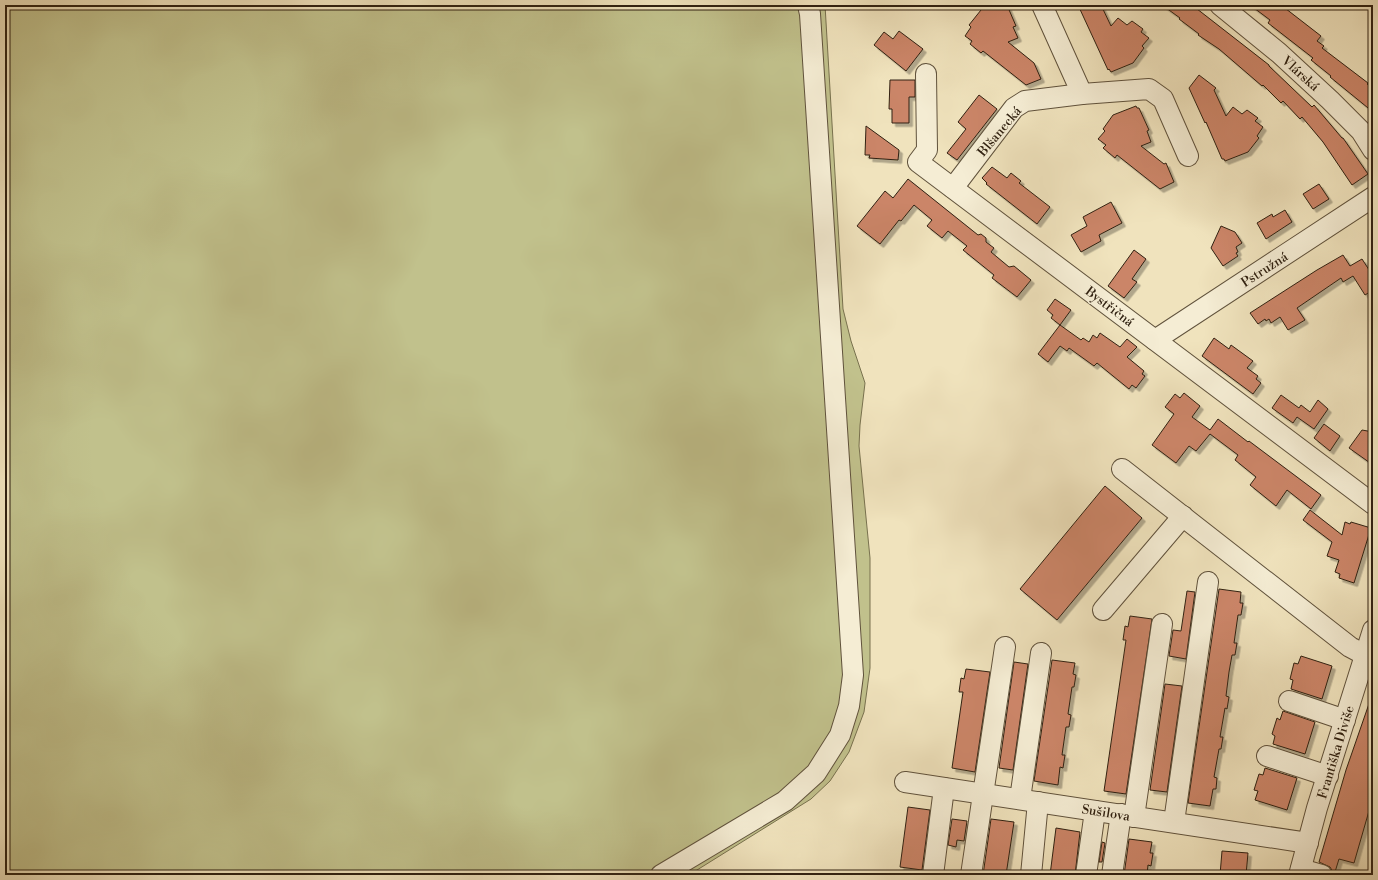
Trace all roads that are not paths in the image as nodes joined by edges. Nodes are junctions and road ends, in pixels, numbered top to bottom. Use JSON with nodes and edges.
{"nodes":[{"id":1,"x":808,"y":5,"type":"edge"},
{"id":2,"x":1042,"y":5,"type":"edge"},
{"id":3,"x":1220,"y":5,"type":"edge"},
{"id":4,"x":926,"y":74,"type":"dead end"},
{"id":5,"x":1082,"y":94,"type":"junction"},
{"id":6,"x":1373,"y":150,"type":"edge"},
{"id":7,"x":1188,"y":156,"type":"dead end"},
{"id":8,"x":953,"y":188,"type":"junction"},
{"id":9,"x":1373,"y":197,"type":"edge"},
{"id":10,"x":1155,"y":340,"type":"junction"},
{"id":11,"x":1122,"y":469,"type":"dead end"},
{"id":12,"x":1373,"y":504,"type":"edge"},
{"id":13,"x":1183,"y":516,"type":"junction"},
{"id":14,"x":1208,"y":582,"type":"dead end"},
{"id":15,"x":1103,"y":610,"type":"dead end"},
{"id":16,"x":1162,"y":624,"type":"dead end"},
{"id":17,"x":1373,"y":630,"type":"edge"},
{"id":18,"x":1005,"y":647,"type":"dead end"},
{"id":19,"x":1041,"y":653,"type":"dead end"},
{"id":20,"x":1365,"y":655,"type":"junction"},
{"id":21,"x":1288,"y":701,"type":"dead end"},
{"id":22,"x":1345,"y":720,"type":"junction"},
{"id":23,"x":1267,"y":756,"type":"dead end"},
{"id":24,"x":1328,"y":776,"type":"junction"},
{"id":25,"x":905,"y":782,"type":"dead end"},
{"id":26,"x":944,"y":788,"type":"junction"},
{"id":27,"x":984,"y":794,"type":"junction"},
{"id":28,"x":1029,"y":801,"type":"junction"},
{"id":29,"x":1095,"y":811,"type":"junction"},
{"id":30,"x":1127,"y":815,"type":"junction"},
{"id":31,"x":1174,"y":822,"type":"junction"},
{"id":32,"x":1308,"y":843,"type":"junction"},
{"id":33,"x":1300,"y":872,"type":"edge"},
{"id":34,"x":661,"y":875,"type":"edge"},
{"id":35,"x":933,"y":875,"type":"edge"},
{"id":36,"x":971,"y":875,"type":"edge"},
{"id":37,"x":1031,"y":875,"type":"edge"},
{"id":38,"x":1086,"y":875,"type":"edge"},
{"id":39,"x":1112,"y":875,"type":"edge"},
{"id":40,"x":1322,"y":875,"type":"edge"}],
"edges":[{"from":1,"to":34,"type":"street"},
{"from":2,"to":5,"type":"street"},
{"from":3,"to":6,"type":"street","name":"Vlárská"},
{"from":4,"to":8,"type":"street","name":"Bystřičná"},
{"from":5,"to":7,"type":"street","name":"Blšanecká"},
{"from":5,"to":8,"type":"street","name":"Blšanecká"},
{"from":8,"to":10,"type":"street","name":"Bystřičná"},
{"from":9,"to":10,"type":"street","name":"Pstružná"},
{"from":10,"to":12,"type":"street","name":"Bystřičná"},
{"from":11,"to":13,"type":"street"},
{"from":13,"to":15,"type":"street"},
{"from":13,"to":20,"type":"street"},
{"from":14,"to":31,"type":"street"},
{"from":16,"to":30,"type":"street"},
{"from":17,"to":20,"type":"street","name":"Františka Diviše"},
{"from":18,"to":27,"type":"street"},
{"from":19,"to":28,"type":"street"},
{"from":20,"to":22,"type":"street","name":"Františka Diviše"},
{"from":21,"to":22,"type":"street"},
{"from":22,"to":24,"type":"street","name":"Františka Diviše"},
{"from":23,"to":24,"type":"street"},
{"from":24,"to":32,"type":"street","name":"Františka Diviše"},
{"from":25,"to":26,"type":"street","name":"Sušilova"},
{"from":26,"to":27,"type":"street","name":"Sušilova"},
{"from":26,"to":35,"type":"street"},
{"from":27,"to":28,"type":"street","name":"Sušilova"},
{"from":27,"to":36,"type":"street"},
{"from":28,"to":29,"type":"street","name":"Sušilova"},
{"from":28,"to":37,"type":"street"},
{"from":29,"to":30,"type":"street","name":"Sušilova"},
{"from":29,"to":38,"type":"street"},
{"from":30,"to":31,"type":"street","name":"Sušilova"},
{"from":30,"to":39,"type":"street"},
{"from":31,"to":32,"type":"street","name":"Sušilova"},
{"from":32,"to":33,"type":"street","name":"Františka Diviše"},
{"from":33,"to":40,"type":"street"}]}
